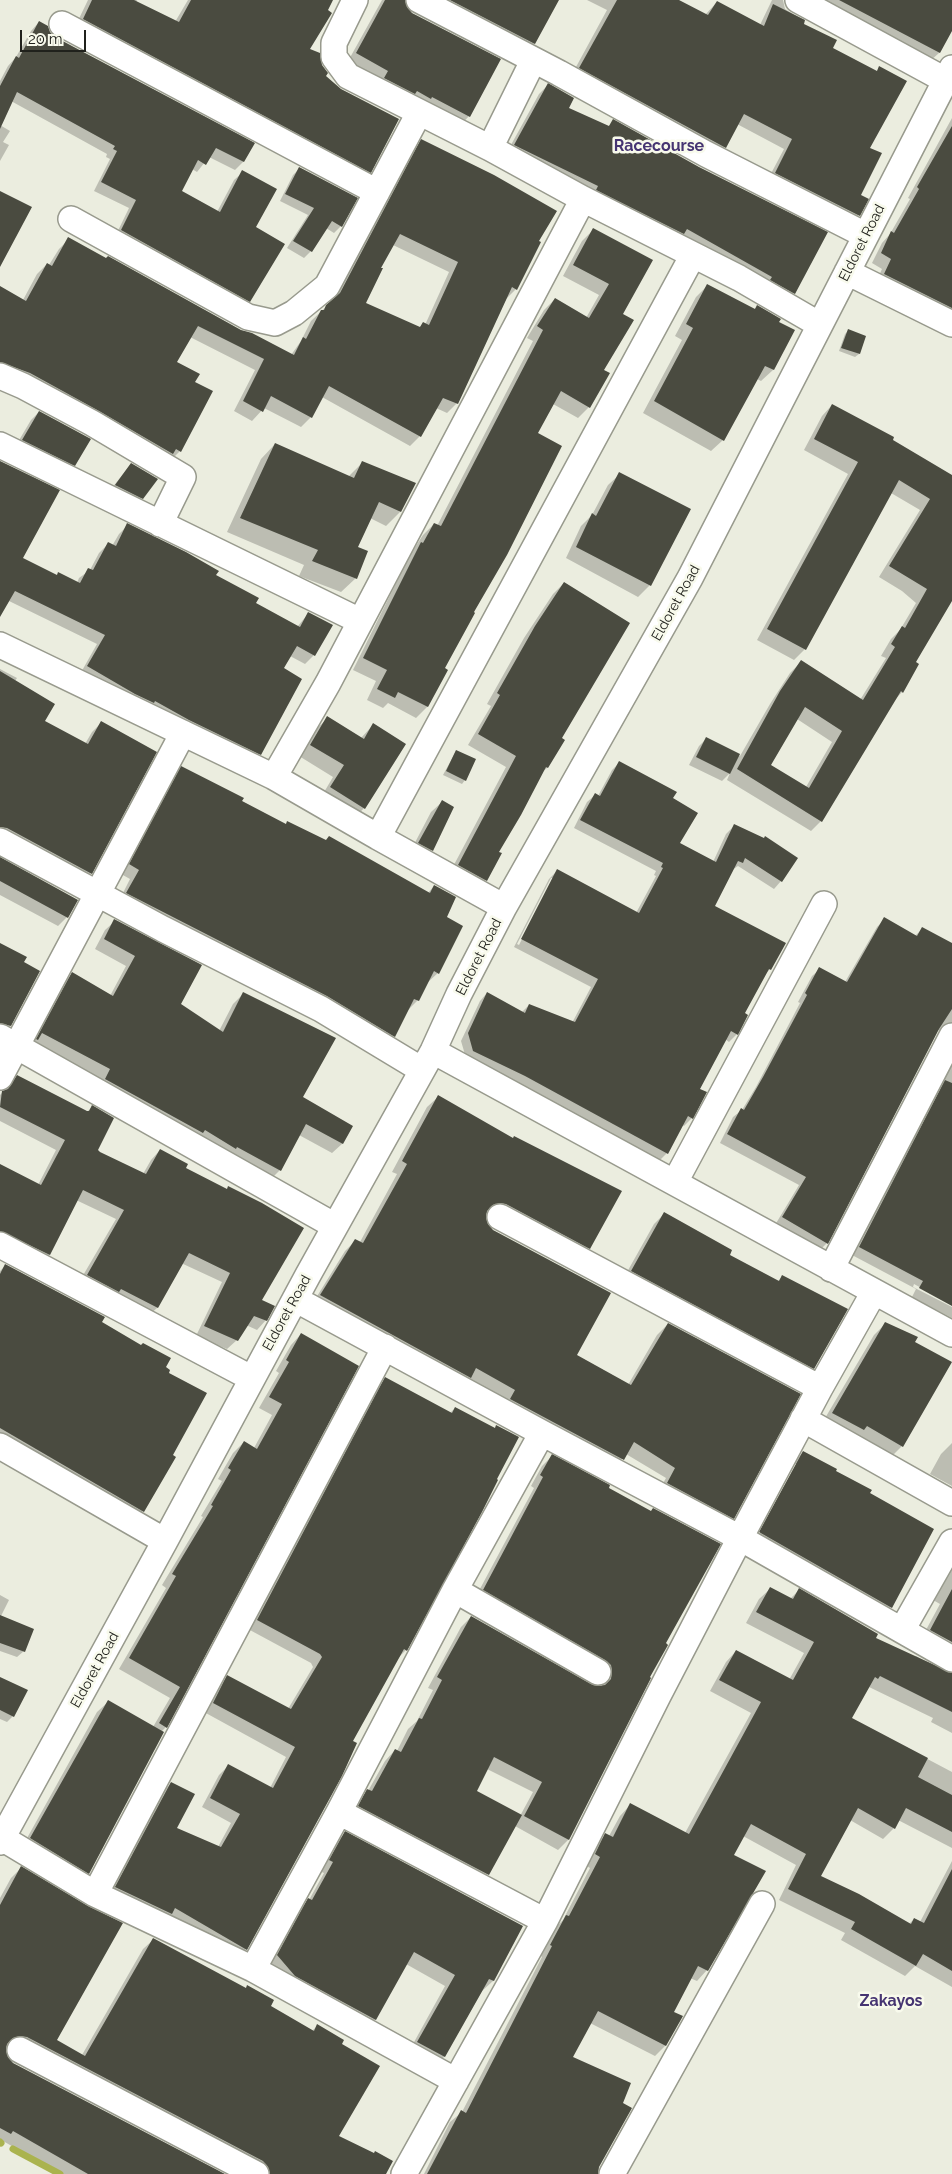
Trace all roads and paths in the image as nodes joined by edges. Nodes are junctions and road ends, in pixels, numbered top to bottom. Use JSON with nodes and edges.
{"nodes":[{"id":1,"x":355,"y":0,"type":"edge"},
{"id":2,"x":419,"y":0,"type":"edge"},
{"id":3,"x":798,"y":0,"type":"edge"},
{"id":4,"x":62,"y":24,"type":"dead end"},
{"id":5,"x":534,"y":61,"type":"junction"},
{"id":6,"x":949,"y":74,"type":"edge"},
{"id":7,"x":418,"y":113,"type":"junction"},
{"id":8,"x":490,"y":148,"type":"junction"},
{"id":9,"x":377,"y":192,"type":"junction"},
{"id":10,"x":583,"y":199,"type":"junction"},
{"id":11,"x":71,"y":219,"type":"dead end"},
{"id":12,"x":866,"y":235,"type":"junction"},
{"id":13,"x":693,"y":255,"type":"junction"},
{"id":14,"x":847,"y":272,"type":"junction"},
{"id":15,"x":952,"y":324,"type":"edge"},
{"id":16,"x":820,"y":325,"type":"junction"},
{"id":17,"x":0,"y":376,"type":"edge"},
{"id":18,"x":0,"y":445,"type":"edge"},
{"id":19,"x":160,"y":524,"type":"junction"},
{"id":20,"x":360,"y":621,"type":"junction"},
{"id":21,"x":0,"y":645,"type":"edge"},
{"id":22,"x":183,"y":733,"type":"junction"},
{"id":23,"x":274,"y":776,"type":"junction"},
{"id":24,"x":378,"y":837,"type":"junction"},
{"id":25,"x":0,"y":841,"type":"edge"},
{"id":26,"x":96,"y":894,"type":"junction"},
{"id":27,"x":824,"y":904,"type":"dead end"},
{"id":28,"x":504,"y":907,"type":"junction"},
{"id":29,"x":952,"y":1036,"type":"edge"},
{"id":30,"x":9,"y":1042,"type":"edge"},
{"id":31,"x":427,"y":1060,"type":"junction"},
{"id":32,"x":0,"y":1078,"type":"edge"},
{"id":33,"x":675,"y":1182,"type":"junction"},
{"id":34,"x":500,"y":1217,"type":"dead end"},
{"id":35,"x":336,"y":1226,"type":"junction"},
{"id":36,"x":0,"y":1245,"type":"edge"},
{"id":37,"x":831,"y":1269,"type":"junction"},
{"id":38,"x":874,"y":1292,"type":"junction"},
{"id":39,"x":296,"y":1299,"type":"junction"},
{"id":40,"x":952,"y":1334,"type":"edge"},
{"id":41,"x":385,"y":1347,"type":"junction"},
{"id":42,"x":251,"y":1378,"type":"junction"},
{"id":43,"x":820,"y":1388,"type":"junction"},
{"id":44,"x":804,"y":1419,"type":"junction"},
{"id":45,"x":542,"y":1433,"type":"junction"},
{"id":46,"x":0,"y":1446,"type":"edge"},
{"id":47,"x":952,"y":1503,"type":"edge"},
{"id":48,"x":740,"y":1538,"type":"junction"},
{"id":49,"x":166,"y":1541,"type":"junction"},
{"id":50,"x":952,"y":1542,"type":"edge"},
{"id":51,"x":455,"y":1590,"type":"junction"},
{"id":52,"x":902,"y":1630,"type":"junction"},
{"id":53,"x":952,"y":1659,"type":"edge"},
{"id":54,"x":598,"y":1672,"type":"dead end"},
{"id":55,"x":339,"y":1812,"type":"junction"},
{"id":56,"x":1,"y":1840,"type":"edge"},
{"id":57,"x":95,"y":1894,"type":"junction"},
{"id":58,"x":762,"y":1904,"type":"dead end"},
{"id":59,"x":546,"y":1921,"type":"junction"},
{"id":60,"x":253,"y":1969,"type":"junction"},
{"id":61,"x":20,"y":2050,"type":"dead end"},
{"id":62,"x":456,"y":2081,"type":"junction"},
{"id":63,"x":256,"y":2174,"type":"edge"},
{"id":64,"x":404,"y":2174,"type":"edge"},
{"id":65,"x":612,"y":2174,"type":"edge"}],
"edges":[{"from":1,"to":7,"type":"street"},
{"from":2,"to":5,"type":"street"},
{"from":3,"to":6,"type":"street"},
{"from":4,"to":9,"type":"street"},
{"from":5,"to":8,"type":"street"},
{"from":5,"to":12,"type":"street"},
{"from":6,"to":12,"type":"street","name":"Eldoret Road"},
{"from":7,"to":8,"type":"street"},
{"from":7,"to":9,"type":"street"},
{"from":8,"to":10,"type":"street"},
{"from":9,"to":11,"type":"street"},
{"from":10,"to":13,"type":"street"},
{"from":10,"to":20,"type":"street"},
{"from":12,"to":14,"type":"street","name":"Eldoret Road"},
{"from":13,"to":16,"type":"street"},
{"from":13,"to":24,"type":"street"},
{"from":14,"to":15,"type":"street"},
{"from":14,"to":16,"type":"street","name":"Eldoret Road"},
{"from":16,"to":28,"type":"street","name":"Eldoret Road"},
{"from":17,"to":19,"type":"street"},
{"from":18,"to":19,"type":"street"},
{"from":19,"to":20,"type":"street"},
{"from":20,"to":23,"type":"street"},
{"from":21,"to":22,"type":"street"},
{"from":22,"to":23,"type":"street"},
{"from":22,"to":26,"type":"street"},
{"from":23,"to":24,"type":"street"},
{"from":24,"to":28,"type":"street"},
{"from":25,"to":26,"type":"street"},
{"from":26,"to":30,"type":"street"},
{"from":26,"to":31,"type":"street"},
{"from":27,"to":33,"type":"street"},
{"from":28,"to":31,"type":"street","name":"Eldoret Road"},
{"from":29,"to":37,"type":"street"},
{"from":30,"to":32,"type":"street"},
{"from":30,"to":35,"type":"street"},
{"from":31,"to":33,"type":"street"},
{"from":31,"to":35,"type":"street","name":"Eldoret Road"},
{"from":33,"to":37,"type":"street"},
{"from":34,"to":43,"type":"street"},
{"from":35,"to":39,"type":"street","name":"Eldoret Road"},
{"from":36,"to":42,"type":"street"},
{"from":37,"to":38,"type":"street"},
{"from":38,"to":40,"type":"street"},
{"from":38,"to":43,"type":"street"},
{"from":39,"to":41,"type":"street"},
{"from":39,"to":42,"type":"street","name":"Eldoret Road"},
{"from":41,"to":45,"type":"street"},
{"from":41,"to":57,"type":"street"},
{"from":42,"to":49,"type":"street","name":"Eldoret Road"},
{"from":43,"to":44,"type":"street"},
{"from":44,"to":47,"type":"street"},
{"from":44,"to":48,"type":"street"},
{"from":45,"to":48,"type":"street"},
{"from":45,"to":51,"type":"street"},
{"from":46,"to":49,"type":"street"},
{"from":48,"to":52,"type":"street"},
{"from":48,"to":59,"type":"street"},
{"from":49,"to":56,"type":"street","name":"Eldoret Road"},
{"from":50,"to":52,"type":"street"},
{"from":51,"to":54,"type":"street"},
{"from":51,"to":55,"type":"street"},
{"from":52,"to":53,"type":"street"},
{"from":55,"to":59,"type":"street"},
{"from":55,"to":60,"type":"street"},
{"from":56,"to":57,"type":"street"},
{"from":57,"to":60,"type":"street"},
{"from":58,"to":65,"type":"street"},
{"from":59,"to":62,"type":"street"},
{"from":60,"to":62,"type":"street"},
{"from":61,"to":63,"type":"street"},
{"from":62,"to":64,"type":"street"}]}
